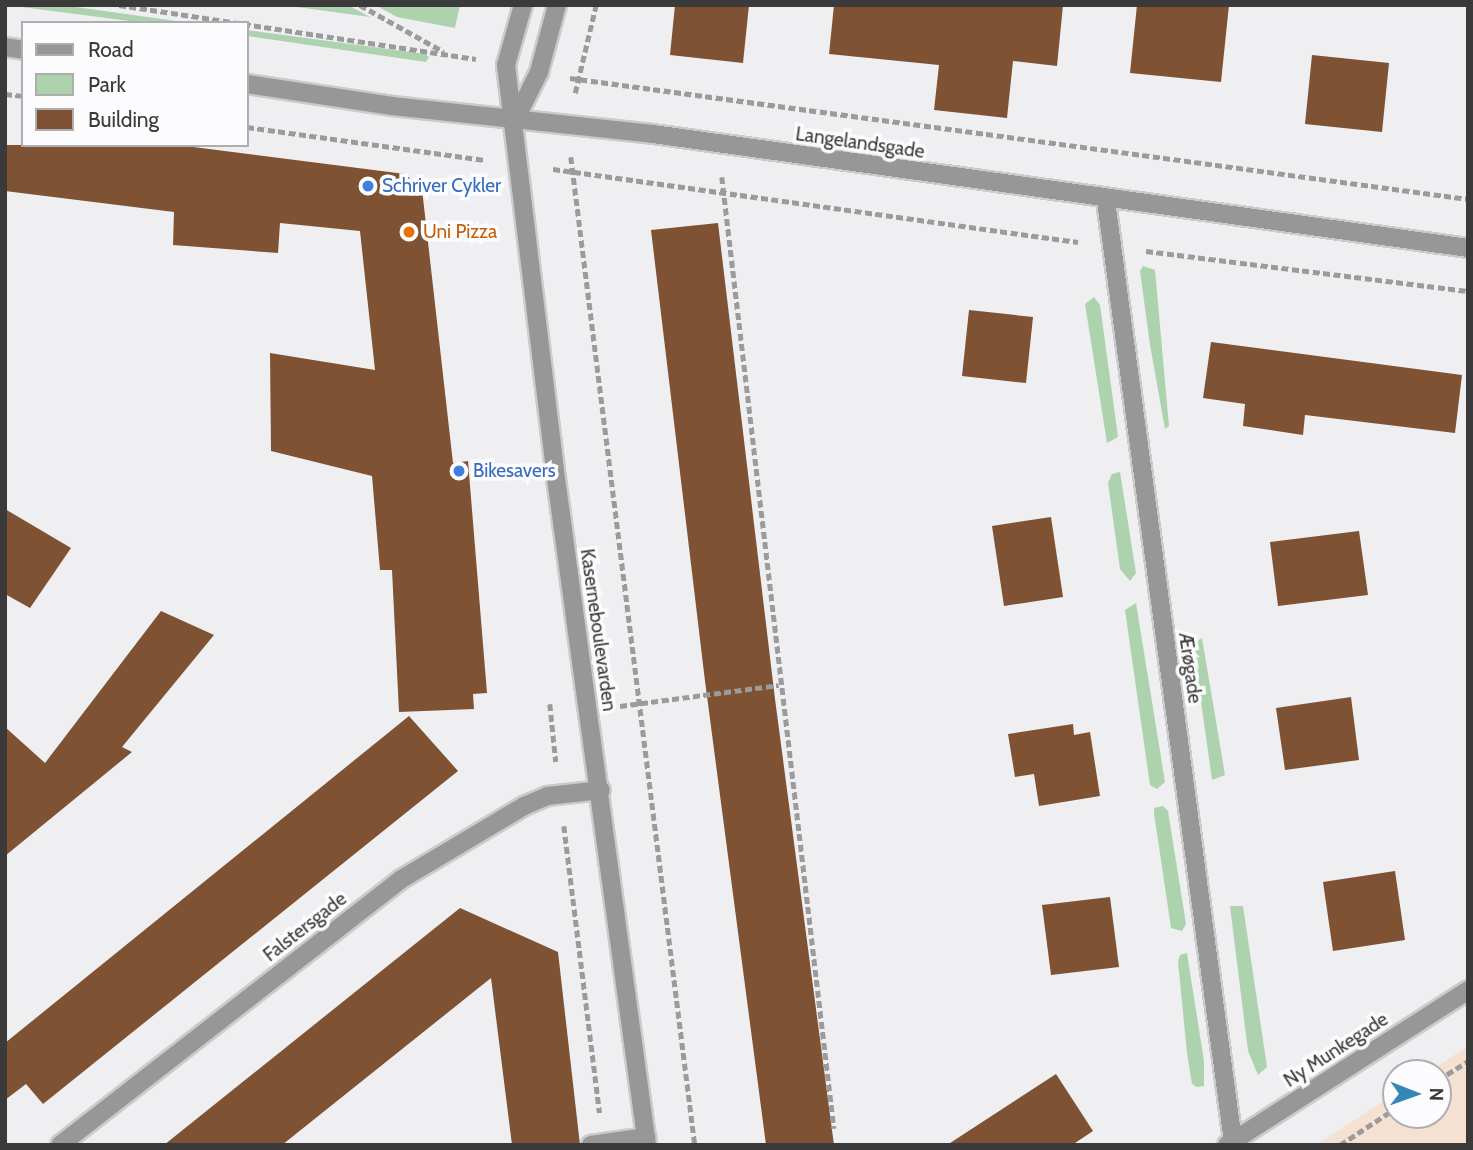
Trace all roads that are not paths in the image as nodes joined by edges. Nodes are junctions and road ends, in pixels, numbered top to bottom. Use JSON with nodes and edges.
{"nodes":[{"id":1,"x":523,"y":5,"type":"edge"},
{"id":2,"x":557,"y":5,"type":"edge"},
{"id":3,"x":248,"y":84,"type":"edge"},
{"id":4,"x":515,"y":120,"type":"junction"},
{"id":5,"x":1106,"y":201,"type":"junction"},
{"id":6,"x":1468,"y":248,"type":"edge"},
{"id":7,"x":600,"y":790,"type":"junction"},
{"id":8,"x":1468,"y":990,"type":"edge"},
{"id":9,"x":646,"y":1141,"type":"edge"},
{"id":10,"x":1230,"y":1143,"type":"edge"},
{"id":11,"x":60,"y":1145,"type":"edge"},
{"id":12,"x":592,"y":1145,"type":"edge"}],
"edges":[{"from":1,"to":4,"type":"street","name":"Kaserneboulevarden"},
{"from":2,"to":4,"type":"street"},
{"from":3,"to":4,"type":"street","name":"Langelandsgade"},
{"from":4,"to":5,"type":"street","name":"Langelandsgade"},
{"from":4,"to":7,"type":"street","name":"Kaserneboulevarden"},
{"from":5,"to":6,"type":"street","name":"Langelandsgade"},
{"from":5,"to":10,"type":"street","name":"Ærøgade"},
{"from":7,"to":9,"type":"street","name":"Kaserneboulevarden"},
{"from":7,"to":11,"type":"street","name":"Falstersgade"},
{"from":8,"to":10,"type":"street","name":"Ny Munkegade"},
{"from":9,"to":12,"type":"street"}]}
